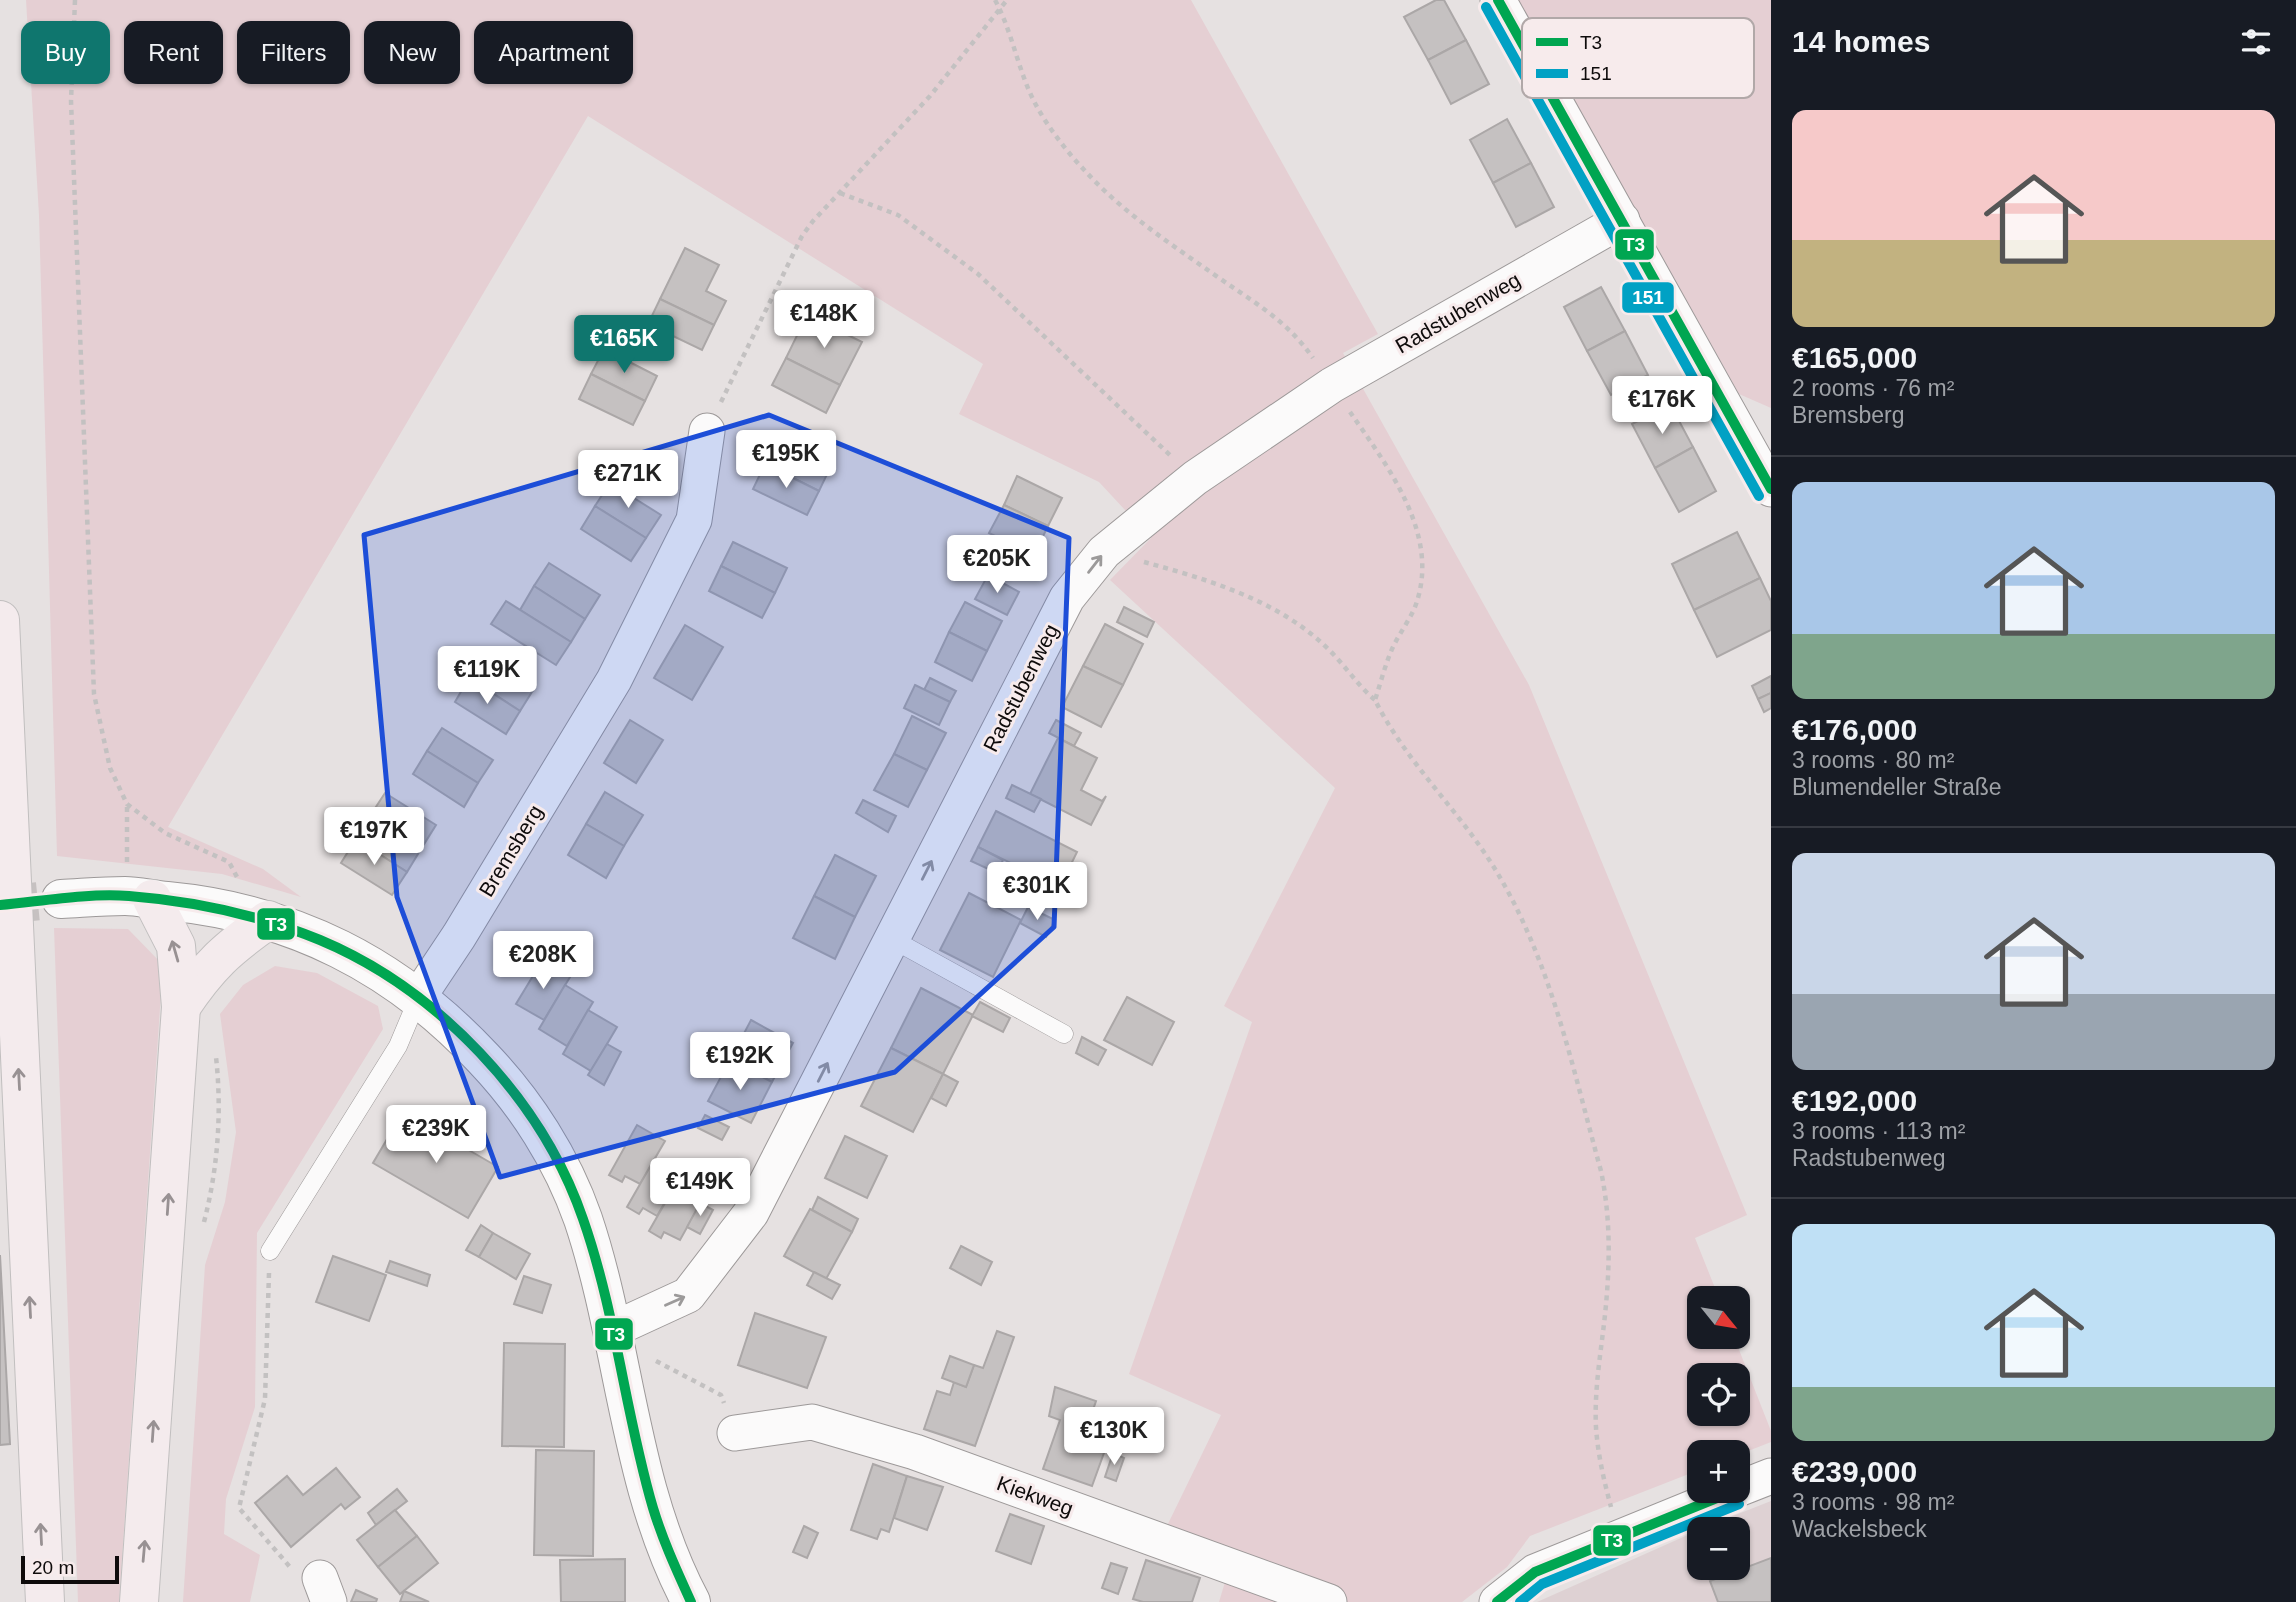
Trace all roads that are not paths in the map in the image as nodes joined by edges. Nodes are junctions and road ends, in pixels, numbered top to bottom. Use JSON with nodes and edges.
{"nodes":[{"id":1,"x":1498,"y":0,"type":"edge"},
{"id":2,"x":1522,"y":43,"type":"edge"},
{"id":3,"x":1553,"y":98,"type":"edge"},
{"id":4,"x":1622,"y":220,"type":"junction"},
{"id":5,"x":707,"y":431,"type":"road end"},
{"id":6,"x":1771,"y":489,"type":"edge"},
{"id":7,"x":0,"y":620,"type":"edge"},
{"id":8,"x":61,"y":899,"type":"tunnel mouth"},
{"id":9,"x":152,"y":900,"type":"junction"},
{"id":10,"x":268,"y":920,"type":"junction"},
{"id":11,"x":892,"y":939,"type":"junction"},
{"id":12,"x":419,"y":996,"type":"junction"},
{"id":13,"x":181,"y":1007,"type":"junction"},
{"id":14,"x":1064,"y":1034,"type":"dead end"},
{"id":15,"x":270,"y":1251,"type":"road end"},
{"id":16,"x":612,"y":1330,"type":"junction"},
{"id":17,"x":735,"y":1433,"type":"road end"},
{"id":18,"x":1771,"y":1476,"type":"edge"},
{"id":19,"x":1750,"y":1484,"type":"edge"},
{"id":20,"x":1703,"y":1503,"type":"edge"},
{"id":21,"x":44,"y":1602,"type":"edge"},
{"id":22,"x":139,"y":1602,"type":"edge"},
{"id":23,"x":691,"y":1602,"type":"edge"},
{"id":24,"x":1329,"y":1602,"type":"edge"},
{"id":25,"x":1497,"y":1602,"type":"edge"}],
"edges":[{"from":1,"to":2,"type":"street"},
{"from":3,"to":4,"type":"street"},
{"from":4,"to":6,"type":"street"},
{"from":11,"to":4,"type":"street","name":"Radstubenweg","one_way":true},
{"from":5,"to":12,"type":"street","name":"Bremsberg"},
{"from":21,"to":7,"type":"highway","one_way":true},
{"from":8,"to":9,"type":"street"},
{"from":9,"to":10,"type":"street"},
{"from":13,"to":9,"type":"highway","one_way":true},
{"from":10,"to":12,"type":"street"},
{"from":10,"to":13,"type":"highway"},
{"from":11,"to":14,"type":"lane"},
{"from":16,"to":11,"type":"street","name":"Radstubenweg","one_way":true},
{"from":12,"to":15,"type":"lane","name":"Bremsberg"},
{"from":12,"to":16,"type":"street"},
{"from":22,"to":13,"type":"highway","one_way":true},
{"from":16,"to":23,"type":"street"},
{"from":17,"to":24,"type":"street","name":"Kiekweg"},
{"from":18,"to":19,"type":"street"},
{"from":20,"to":25,"type":"street"}]}
